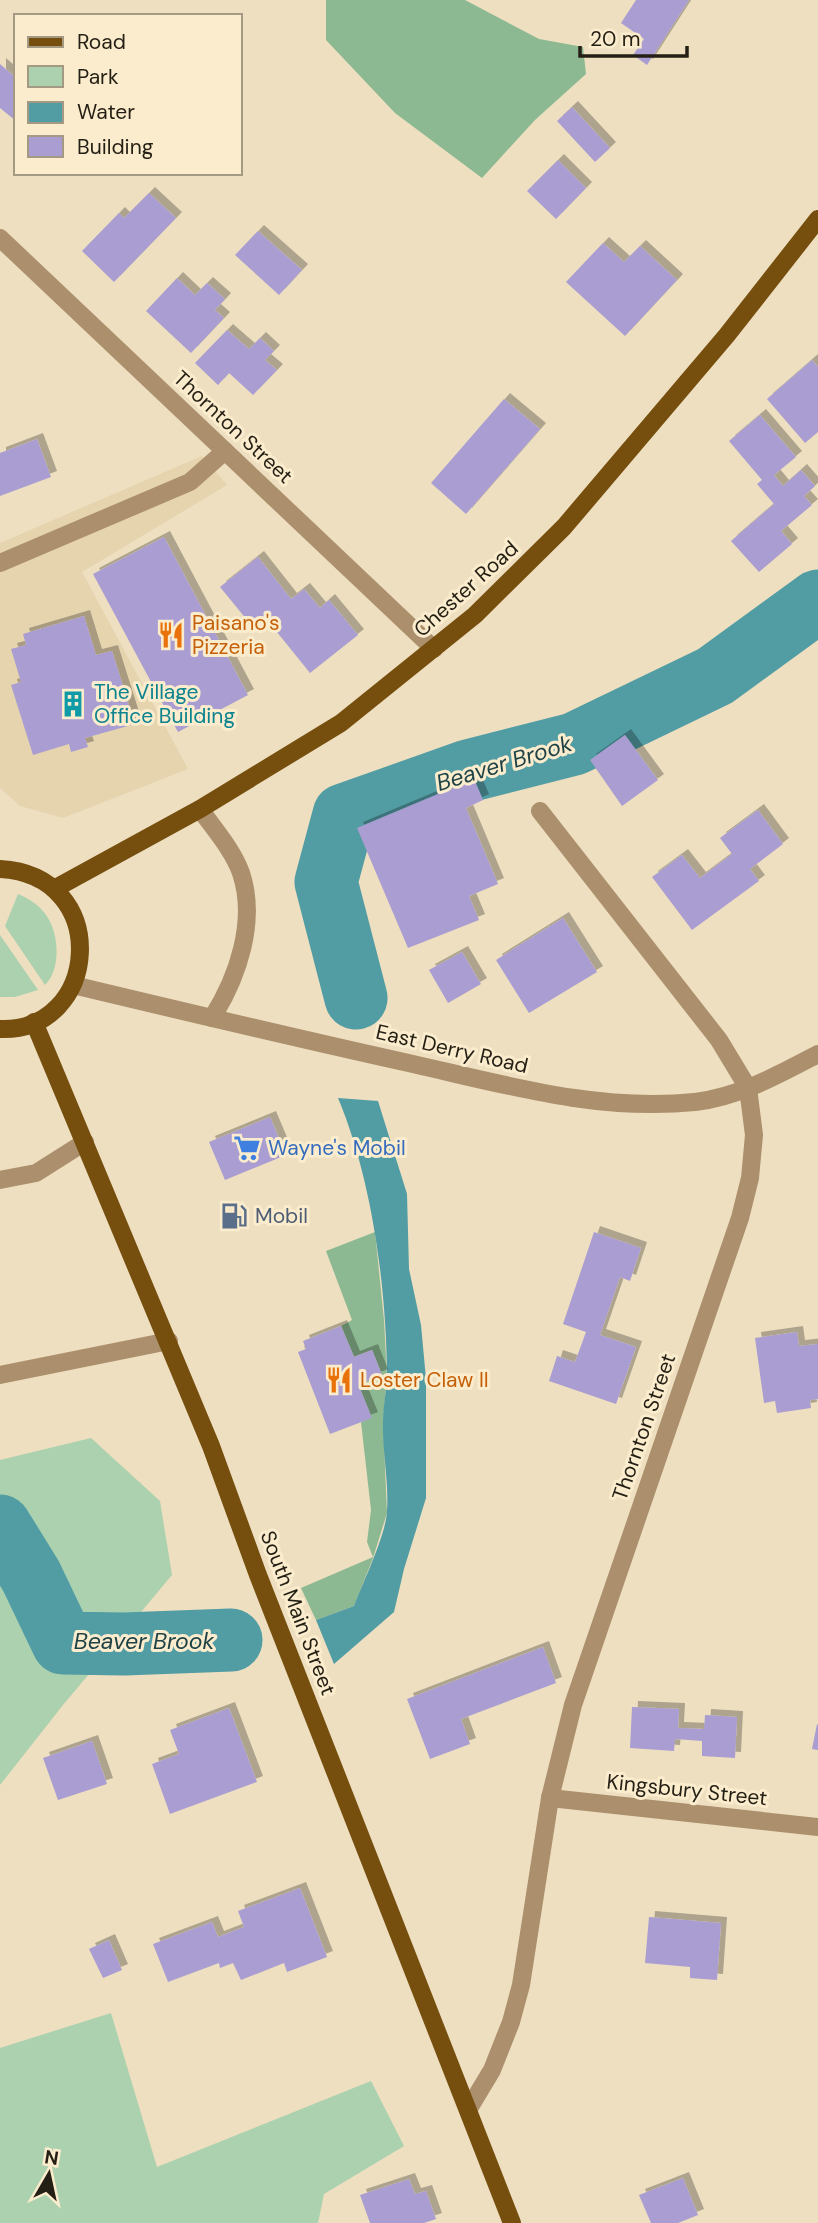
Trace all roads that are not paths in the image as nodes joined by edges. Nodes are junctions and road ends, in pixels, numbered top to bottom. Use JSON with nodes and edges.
{"nodes":[{"id":1,"x":818,"y":219,"type":"edge"},
{"id":2,"x":0,"y":238,"type":"edge"},
{"id":3,"x":225,"y":451,"type":"junction"},
{"id":4,"x":0,"y":563,"type":"edge"},
{"id":5,"x":434,"y":649,"type":"junction"},
{"id":6,"x":201,"y":809,"type":"junction"},
{"id":7,"x":540,"y":811,"type":"dead end"},
{"id":8,"x":0,"y":869,"type":"edge"},
{"id":9,"x":54,"y":889,"type":"junction"},
{"id":10,"x":72,"y":985,"type":"junction"},
{"id":11,"x":212,"y":1018,"type":"junction"},
{"id":12,"x":34,"y":1023,"type":"junction"},
{"id":13,"x":0,"y":1029,"type":"edge"},
{"id":14,"x":818,"y":1054,"type":"edge"},
{"id":15,"x":748,"y":1088,"type":"junction"},
{"id":16,"x":85,"y":1142,"type":"junction"},
{"id":17,"x":0,"y":1180,"type":"edge"},
{"id":18,"x":169,"y":1341,"type":"junction"},
{"id":19,"x":0,"y":1375,"type":"edge"},
{"id":20,"x":550,"y":1798,"type":"junction"},
{"id":21,"x":818,"y":1827,"type":"edge"},
{"id":22,"x":468,"y":2110,"type":"junction"},
{"id":23,"x":512,"y":2223,"type":"edge"}],
"edges":[{"from":1,"to":5,"type":"main road","name":"Chester Road"},
{"from":2,"to":3,"type":"street","name":"Thornton Street"},
{"from":3,"to":4,"type":"street"},
{"from":3,"to":5,"type":"street","name":"Thornton Street"},
{"from":5,"to":6,"type":"main road","name":"Chester Road"},
{"from":6,"to":9,"type":"main road","name":"Chester Road"},
{"from":6,"to":11,"type":"street"},
{"from":7,"to":15,"type":"street","name":"Thornton Street"},
{"from":8,"to":9,"type":"main road"},
{"from":9,"to":10,"type":"main road"},
{"from":10,"to":11,"type":"street","name":"East Derry Road"},
{"from":10,"to":12,"type":"main road"},
{"from":11,"to":15,"type":"street","name":"East Derry Road"},
{"from":12,"to":13,"type":"main road"},
{"from":12,"to":16,"type":"main road","name":"South Main Street"},
{"from":14,"to":15,"type":"street","name":"East Derry Road"},
{"from":15,"to":20,"type":"street","name":"Thornton Street"},
{"from":16,"to":17,"type":"street"},
{"from":16,"to":18,"type":"main road","name":"South Main Street"},
{"from":18,"to":19,"type":"street"},
{"from":18,"to":22,"type":"main road","name":"South Main Street"},
{"from":20,"to":21,"type":"street","name":"Kingsbury Street"},
{"from":20,"to":22,"type":"street","name":"Thornton Street"},
{"from":22,"to":23,"type":"main road","name":"South Main Street"}]}
